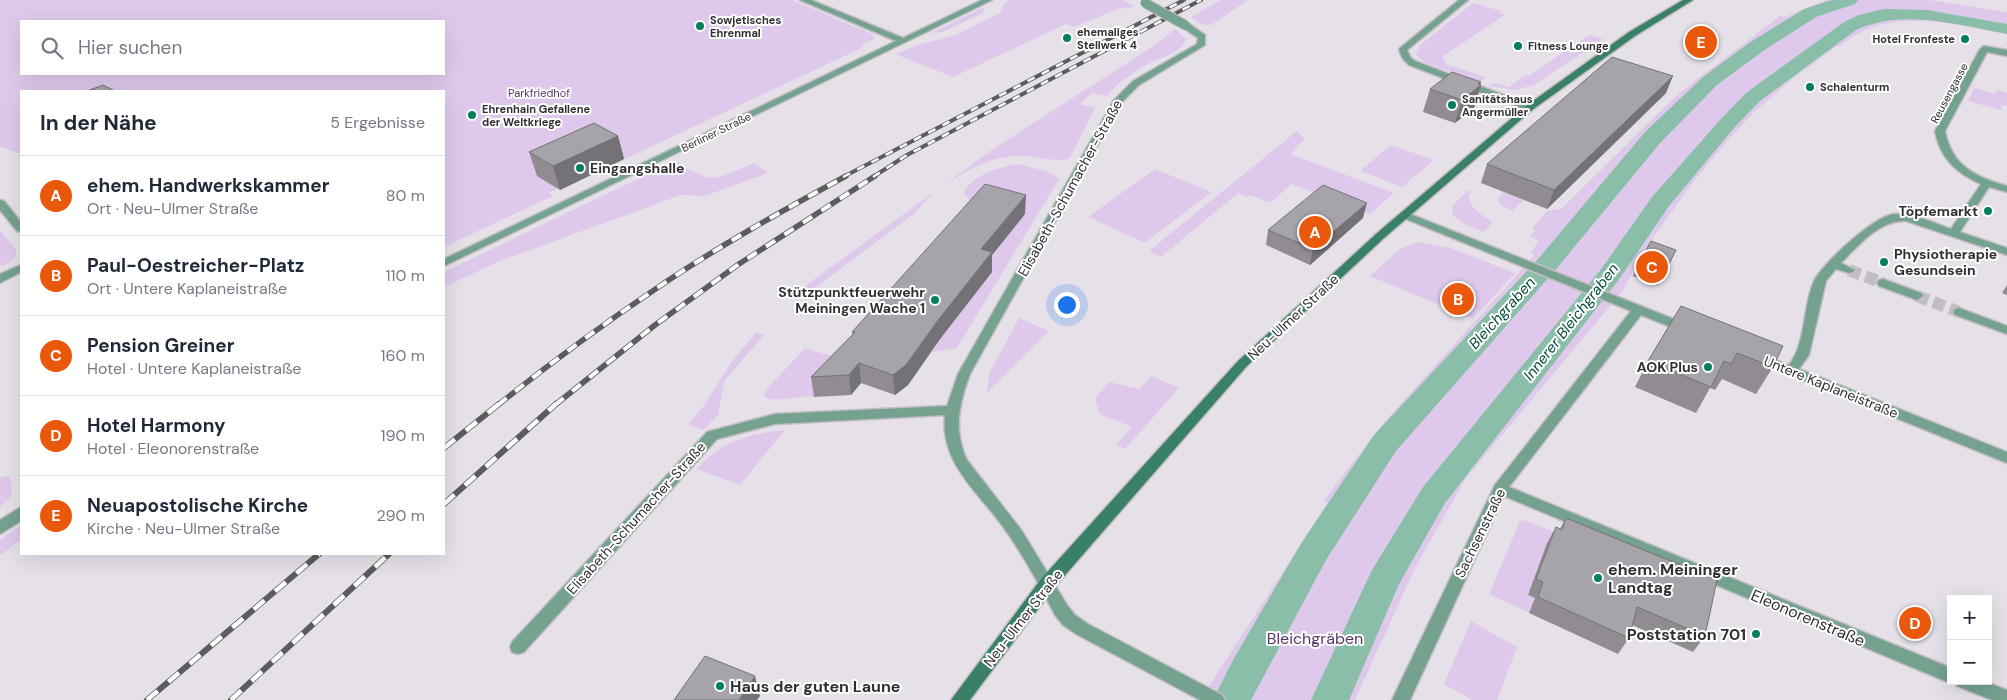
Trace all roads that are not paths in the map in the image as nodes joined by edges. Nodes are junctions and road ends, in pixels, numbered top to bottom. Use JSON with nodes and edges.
{"nodes":[{"id":1,"x":804,"y":0,"type":"edge"},
{"id":2,"x":988,"y":0,"type":"edge"},
{"id":3,"x":1464,"y":0,"type":"edge"},
{"id":4,"x":1689,"y":0,"type":"edge"},
{"id":5,"x":1143,"y":1,"type":"edge"},
{"id":6,"x":903,"y":41,"type":"junction"},
{"id":7,"x":2007,"y":53,"type":"edge"},
{"id":8,"x":1530,"y":108,"type":"junction"},
{"id":9,"x":1986,"y":184,"type":"junction"},
{"id":10,"x":2007,"y":189,"type":"edge"},
{"id":11,"x":0,"y":203,"type":"edge"},
{"id":12,"x":1405,"y":215,"type":"junction"},
{"id":13,"x":20,"y":228,"type":"edge"},
{"id":14,"x":1954,"y":234,"type":"junction"},
{"id":15,"x":2007,"y":252,"type":"edge"},
{"id":16,"x":445,"y":263,"type":"edge"},
{"id":17,"x":1833,"y":264,"type":"junction"},
{"id":18,"x":20,"y":269,"type":"edge"},
{"id":19,"x":1849,"y":270,"type":"tunnel mouth"},
{"id":20,"x":0,"y":279,"type":"edge"},
{"id":21,"x":1884,"y":283,"type":"tunnel mouth"},
{"id":22,"x":1917,"y":296,"type":"tunnel mouth"},
{"id":23,"x":1639,"y":309,"type":"junction"},
{"id":24,"x":1959,"y":312,"type":"tunnel mouth"},
{"id":25,"x":2006,"y":330,"type":"edge"},
{"id":26,"x":1697,"y":333,"type":"edge"},
{"id":27,"x":1748,"y":354,"type":"edge"},
{"id":28,"x":1791,"y":372,"type":"junction"},
{"id":29,"x":952,"y":410,"type":"junction"},
{"id":30,"x":2007,"y":458,"type":"edge"},
{"id":31,"x":1500,"y":489,"type":"junction"},
{"id":32,"x":20,"y":515,"type":"edge"},
{"id":33,"x":0,"y":528,"type":"edge"},
{"id":34,"x":1046,"y":584,"type":"junction"},
{"id":35,"x":518,"y":647,"type":"dead end"},
{"id":36,"x":1947,"y":674,"type":"edge"},
{"id":37,"x":1974,"y":685,"type":"edge"},
{"id":38,"x":2007,"y":698,"type":"edge"},
{"id":39,"x":960,"y":700,"type":"edge"},
{"id":40,"x":1216,"y":700,"type":"edge"},
{"id":41,"x":1401,"y":700,"type":"edge"}],
"edges":[{"from":1,"to":6,"type":"street"},
{"from":2,"to":6,"type":"street","name":"Berliner Straße"},
{"from":3,"to":8,"type":"street"},
{"from":4,"to":8,"type":"main road","name":"Neu-Ulmer Straße"},
{"from":5,"to":29,"type":"street","name":"Elisabeth-Schumacher-Straße","bridge":true},
{"from":6,"to":16,"type":"street","name":"Berliner Straße"},
{"from":7,"to":9,"type":"street","name":"Reusengasse"},
{"from":8,"to":12,"type":"main road","name":"Neu-Ulmer Straße"},
{"from":9,"to":10,"type":"street"},
{"from":9,"to":14,"type":"street"},
{"from":11,"to":13,"type":"street"},
{"from":12,"to":23,"type":"street"},
{"from":12,"to":34,"type":"main road","name":"Neu-Ulmer Straße"},
{"from":14,"to":15,"type":"street"},
{"from":14,"to":17,"type":"street"},
{"from":17,"to":19,"type":"street"},
{"from":17,"to":28,"type":"street"},
{"from":18,"to":20,"type":"street"},
{"from":21,"to":22,"type":"street"},
{"from":23,"to":26,"type":"street"},
{"from":23,"to":31,"type":"street","name":"Sachsenstraße"},
{"from":24,"to":25,"type":"street"},
{"from":27,"to":28,"type":"street","name":"Untere Kaplaneistraße"},
{"from":28,"to":30,"type":"street","name":"Untere Kaplaneistraße"},
{"from":29,"to":34,"type":"street","name":"Elisabeth-Schumacher-Straße"},
{"from":29,"to":35,"type":"street","name":"Elisabeth-Schumacher-Straße"},
{"from":31,"to":36,"type":"street","name":"Eleonorenstraße"},
{"from":31,"to":41,"type":"street","name":"Sachsenstraße"},
{"from":32,"to":33,"type":"street"},
{"from":34,"to":39,"type":"main road","name":"Neu-Ulmer Straße"},
{"from":34,"to":40,"type":"street","name":"Elisabeth-Schumacher-Straße"},
{"from":37,"to":38,"type":"street"}]}
